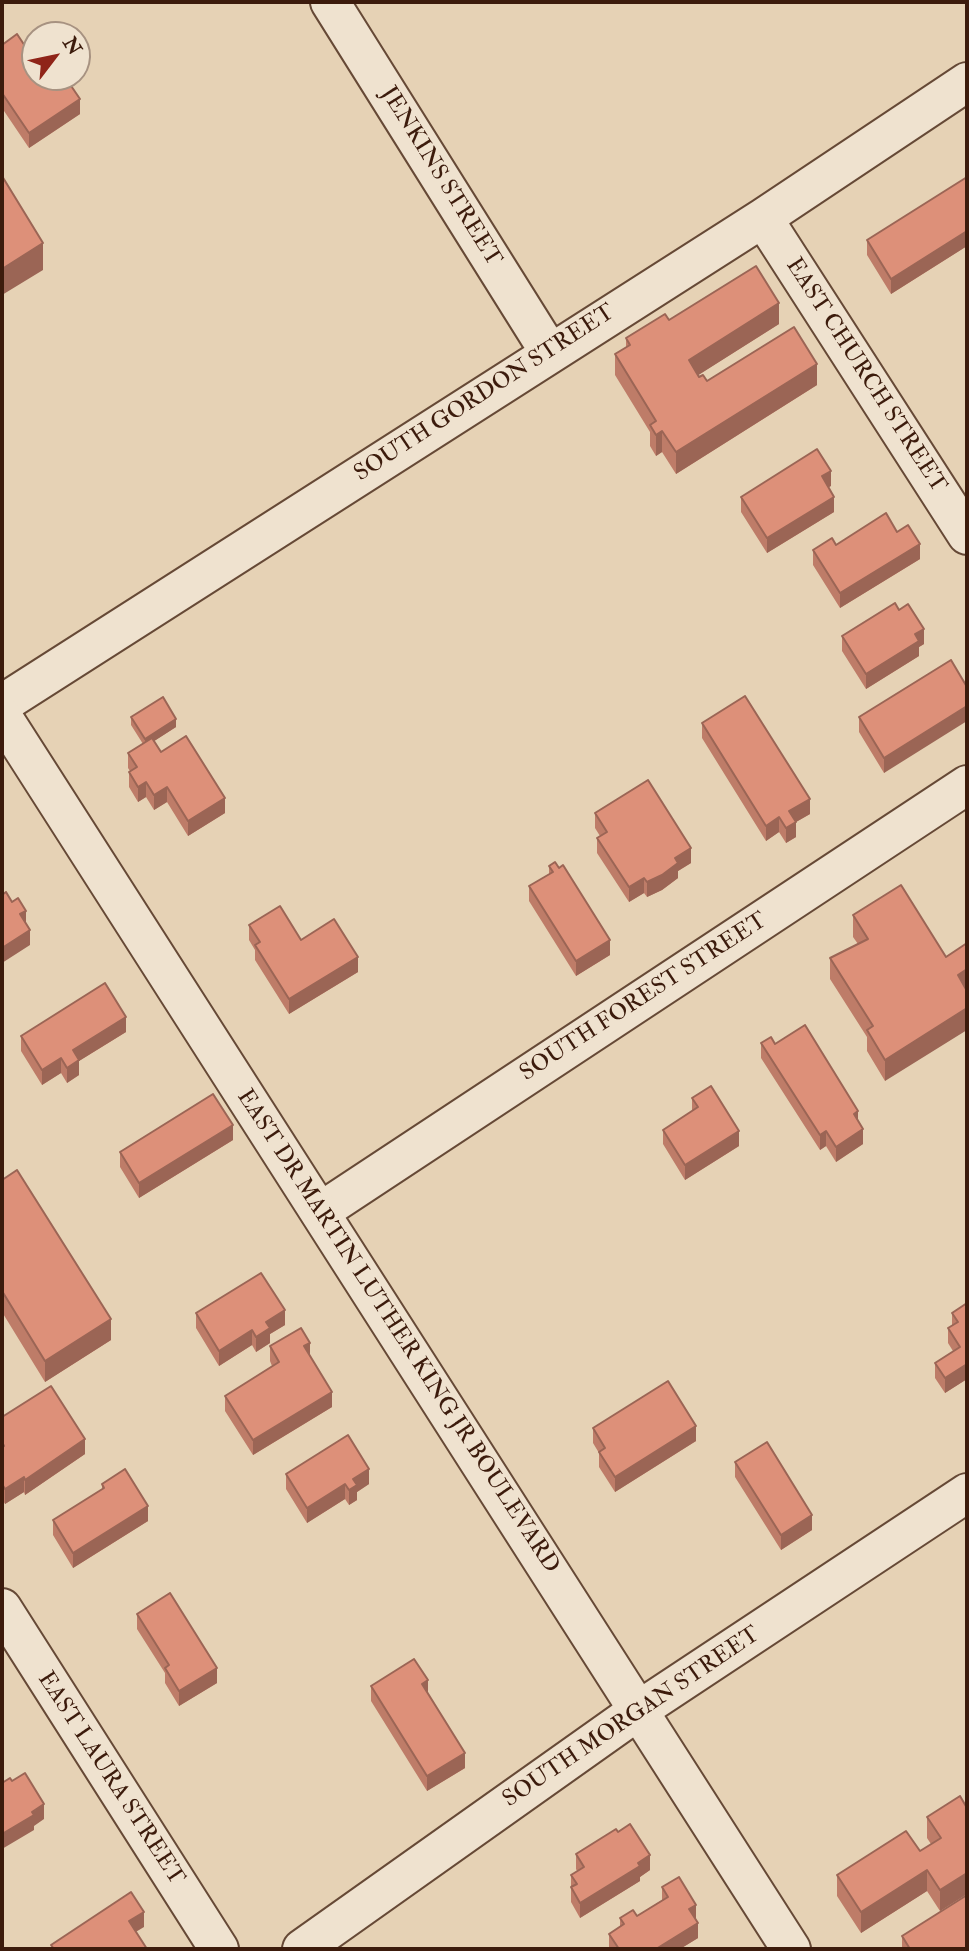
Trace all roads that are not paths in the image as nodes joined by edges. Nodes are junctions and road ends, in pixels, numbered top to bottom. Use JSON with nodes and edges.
{"nodes":[{"id":1,"x":330,"y":2,"type":"edge"},
{"id":2,"x":967,"y":82,"type":"edge"},
{"id":3,"x":763,"y":218,"type":"junction"},
{"id":4,"x":550,"y":353,"type":"junction"},
{"id":5,"x":967,"y":535,"type":"edge"},
{"id":6,"x":2,"y":705,"type":"edge"},
{"id":7,"x":2,"y":716,"type":"edge"},
{"id":8,"x":967,"y":785,"type":"edge"},
{"id":9,"x":320,"y":1212,"type":"junction"},
{"id":10,"x":967,"y":1493,"type":"edge"},
{"id":11,"x":2,"y":1608,"type":"edge"},
{"id":12,"x":639,"y":1710,"type":"junction"},
{"id":13,"x":219,"y":1949,"type":"edge"},
{"id":14,"x":302,"y":1949,"type":"edge"},
{"id":15,"x":791,"y":1949,"type":"edge"}],
"edges":[{"from":1,"to":4,"type":"street","name":"JENKINS STREET"},
{"from":2,"to":3,"type":"street","name":"SOUTH GORDON STREET"},
{"from":3,"to":4,"type":"street","name":"SOUTH GORDON STREET"},
{"from":3,"to":5,"type":"street","name":"EAST CHURCH STREET"},
{"from":4,"to":6,"type":"street","name":"SOUTH GORDON STREET"},
{"from":7,"to":9,"type":"street","name":"EAST DR MARTIN LUTHER KING JR BOULEVARD"},
{"from":8,"to":9,"type":"street","name":"SOUTH FOREST STREET"},
{"from":9,"to":12,"type":"street","name":"EAST DR MARTIN LUTHER KING JR BOULEVARD"},
{"from":10,"to":12,"type":"street","name":"SOUTH MORGAN STREET"},
{"from":11,"to":13,"type":"street","name":"EAST LAURA STREET"},
{"from":12,"to":14,"type":"street","name":"SOUTH MORGAN STREET"},
{"from":12,"to":15,"type":"street","name":"EAST DR MARTIN LUTHER KING JR BOULEVARD"}]}
